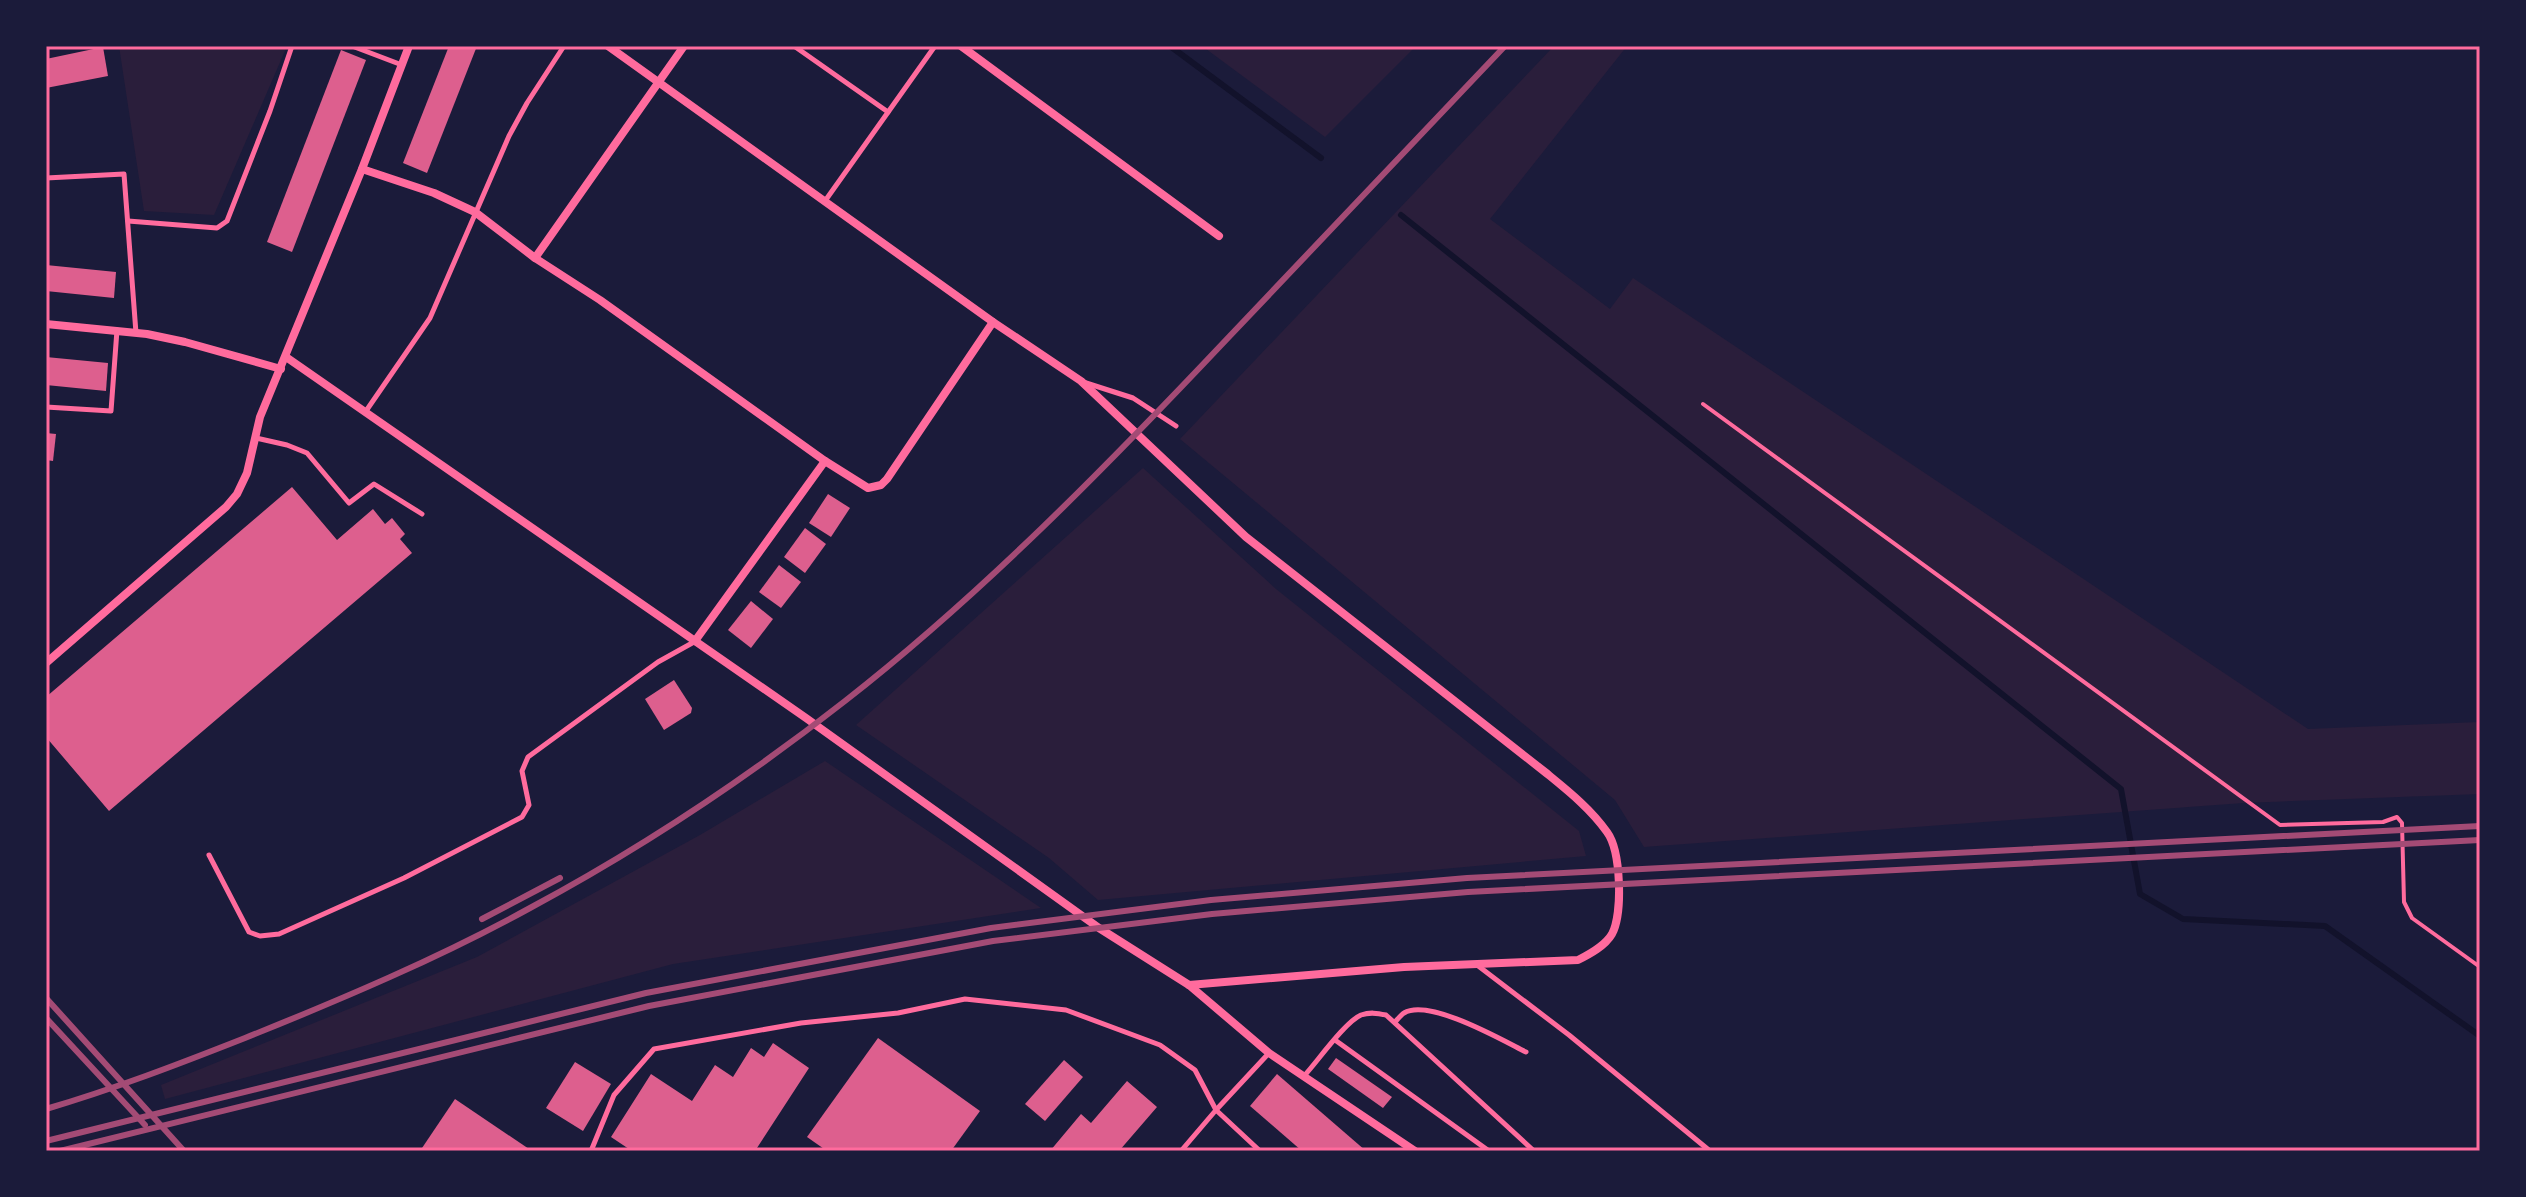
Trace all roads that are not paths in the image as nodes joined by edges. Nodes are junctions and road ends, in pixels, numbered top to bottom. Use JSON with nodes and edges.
{"nodes":[{"id":1,"x":292,"y":46,"type":"edge"},
{"id":2,"x":352,"y":46,"type":"edge"},
{"id":3,"x":409,"y":46,"type":"edge"},
{"id":4,"x":564,"y":46,"type":"edge"},
{"id":5,"x":608,"y":46,"type":"edge"},
{"id":6,"x":684,"y":46,"type":"edge"},
{"id":7,"x":794,"y":46,"type":"edge"},
{"id":8,"x":935,"y":46,"type":"edge"},
{"id":9,"x":961,"y":46,"type":"edge"},
{"id":10,"x":402,"y":65,"type":"junction"},
{"id":11,"x":659,"y":82,"type":"junction"},
{"id":12,"x":888,"y":112,"type":"junction"},
{"id":13,"x":362,"y":169,"type":"junction"},
{"id":14,"x":46,"y":178,"type":"edge"},
{"id":15,"x":824,"y":201,"type":"junction"},
{"id":16,"x":475,"y":212,"type":"junction"},
{"id":17,"x":128,"y":221,"type":"junction"},
{"id":18,"x":1219,"y":236,"type":"dead end"},
{"id":19,"x":535,"y":258,"type":"junction"},
{"id":20,"x":993,"y":322,"type":"junction"},
{"id":21,"x":46,"y":324,"type":"edge"},
{"id":22,"x":117,"y":330,"type":"junction"},
{"id":23,"x":136,"y":333,"type":"junction"},
{"id":24,"x":286,"y":357,"type":"junction"},
{"id":25,"x":281,"y":369,"type":"junction"},
{"id":26,"x":1081,"y":381,"type":"junction"},
{"id":27,"x":46,"y":407,"type":"edge"},
{"id":28,"x":366,"y":411,"type":"junction"},
{"id":29,"x":1176,"y":426,"type":"dead end"},
{"id":30,"x":256,"y":438,"type":"junction"},
{"id":31,"x":825,"y":461,"type":"junction"},
{"id":32,"x":422,"y":514,"type":"dead end"},
{"id":33,"x":695,"y":641,"type":"junction"},
{"id":34,"x":46,"y":663,"type":"edge"},
{"id":35,"x":209,"y":855,"type":"dead end"},
{"id":36,"x":1477,"y":965,"type":"junction"},
{"id":37,"x":1189,"y":985,"type":"junction"},
{"id":38,"x":1395,"y":1022,"type":"junction"},
{"id":39,"x":1335,"y":1040,"type":"junction"},
{"id":40,"x":1526,"y":1052,"type":"dead end"},
{"id":41,"x":1269,"y":1053,"type":"junction"},
{"id":42,"x":1304,"y":1076,"type":"junction"},
{"id":43,"x":1216,"y":1110,"type":"junction"},
{"id":44,"x":591,"y":1151,"type":"edge"},
{"id":45,"x":1181,"y":1151,"type":"edge"},
{"id":46,"x":1260,"y":1151,"type":"edge"},
{"id":47,"x":1415,"y":1151,"type":"edge"},
{"id":48,"x":1489,"y":1151,"type":"edge"},
{"id":49,"x":1534,"y":1151,"type":"edge"},
{"id":50,"x":1710,"y":1151,"type":"edge"}],
"edges":[{"from":1,"to":17,"type":"lane"},
{"from":2,"to":10,"type":"lane"},
{"from":3,"to":10,"type":"street"},
{"from":4,"to":16,"type":"lane"},
{"from":5,"to":11,"type":"street"},
{"from":6,"to":11,"type":"street"},
{"from":7,"to":12,"type":"lane"},
{"from":8,"to":12,"type":"lane"},
{"from":9,"to":18,"type":"street"},
{"from":10,"to":13,"type":"street"},
{"from":11,"to":15,"type":"street"},
{"from":11,"to":19,"type":"street"},
{"from":12,"to":15,"type":"lane"},
{"from":13,"to":16,"type":"street"},
{"from":13,"to":24,"type":"street"},
{"from":14,"to":17,"type":"lane"},
{"from":15,"to":20,"type":"street"},
{"from":16,"to":19,"type":"street"},
{"from":16,"to":28,"type":"lane"},
{"from":17,"to":23,"type":"lane"},
{"from":19,"to":31,"type":"street"},
{"from":20,"to":26,"type":"street"},
{"from":20,"to":31,"type":"street"},
{"from":21,"to":22,"type":"street"},
{"from":22,"to":23,"type":"street"},
{"from":22,"to":27,"type":"lane"},
{"from":23,"to":25,"type":"street"},
{"from":24,"to":25,"type":"street"},
{"from":24,"to":28,"type":"street"},
{"from":25,"to":30,"type":"street"},
{"from":26,"to":29,"type":"lane"},
{"from":26,"to":36,"type":"street"},
{"from":28,"to":33,"type":"street"},
{"from":30,"to":32,"type":"lane"},
{"from":30,"to":34,"type":"street"},
{"from":31,"to":33,"type":"street"},
{"from":33,"to":35,"type":"lane"},
{"from":33,"to":37,"type":"street"},
{"from":36,"to":37,"type":"street"},
{"from":36,"to":50,"type":"lane"},
{"from":37,"to":41,"type":"street"},
{"from":38,"to":39,"type":"lane"},
{"from":38,"to":40,"type":"lane"},
{"from":38,"to":49,"type":"lane"},
{"from":39,"to":42,"type":"lane"},
{"from":39,"to":48,"type":"lane"},
{"from":41,"to":42,"type":"street"},
{"from":41,"to":43,"type":"lane"},
{"from":42,"to":47,"type":"street"},
{"from":43,"to":44,"type":"lane"},
{"from":43,"to":45,"type":"lane"},
{"from":43,"to":46,"type":"lane"}]}
